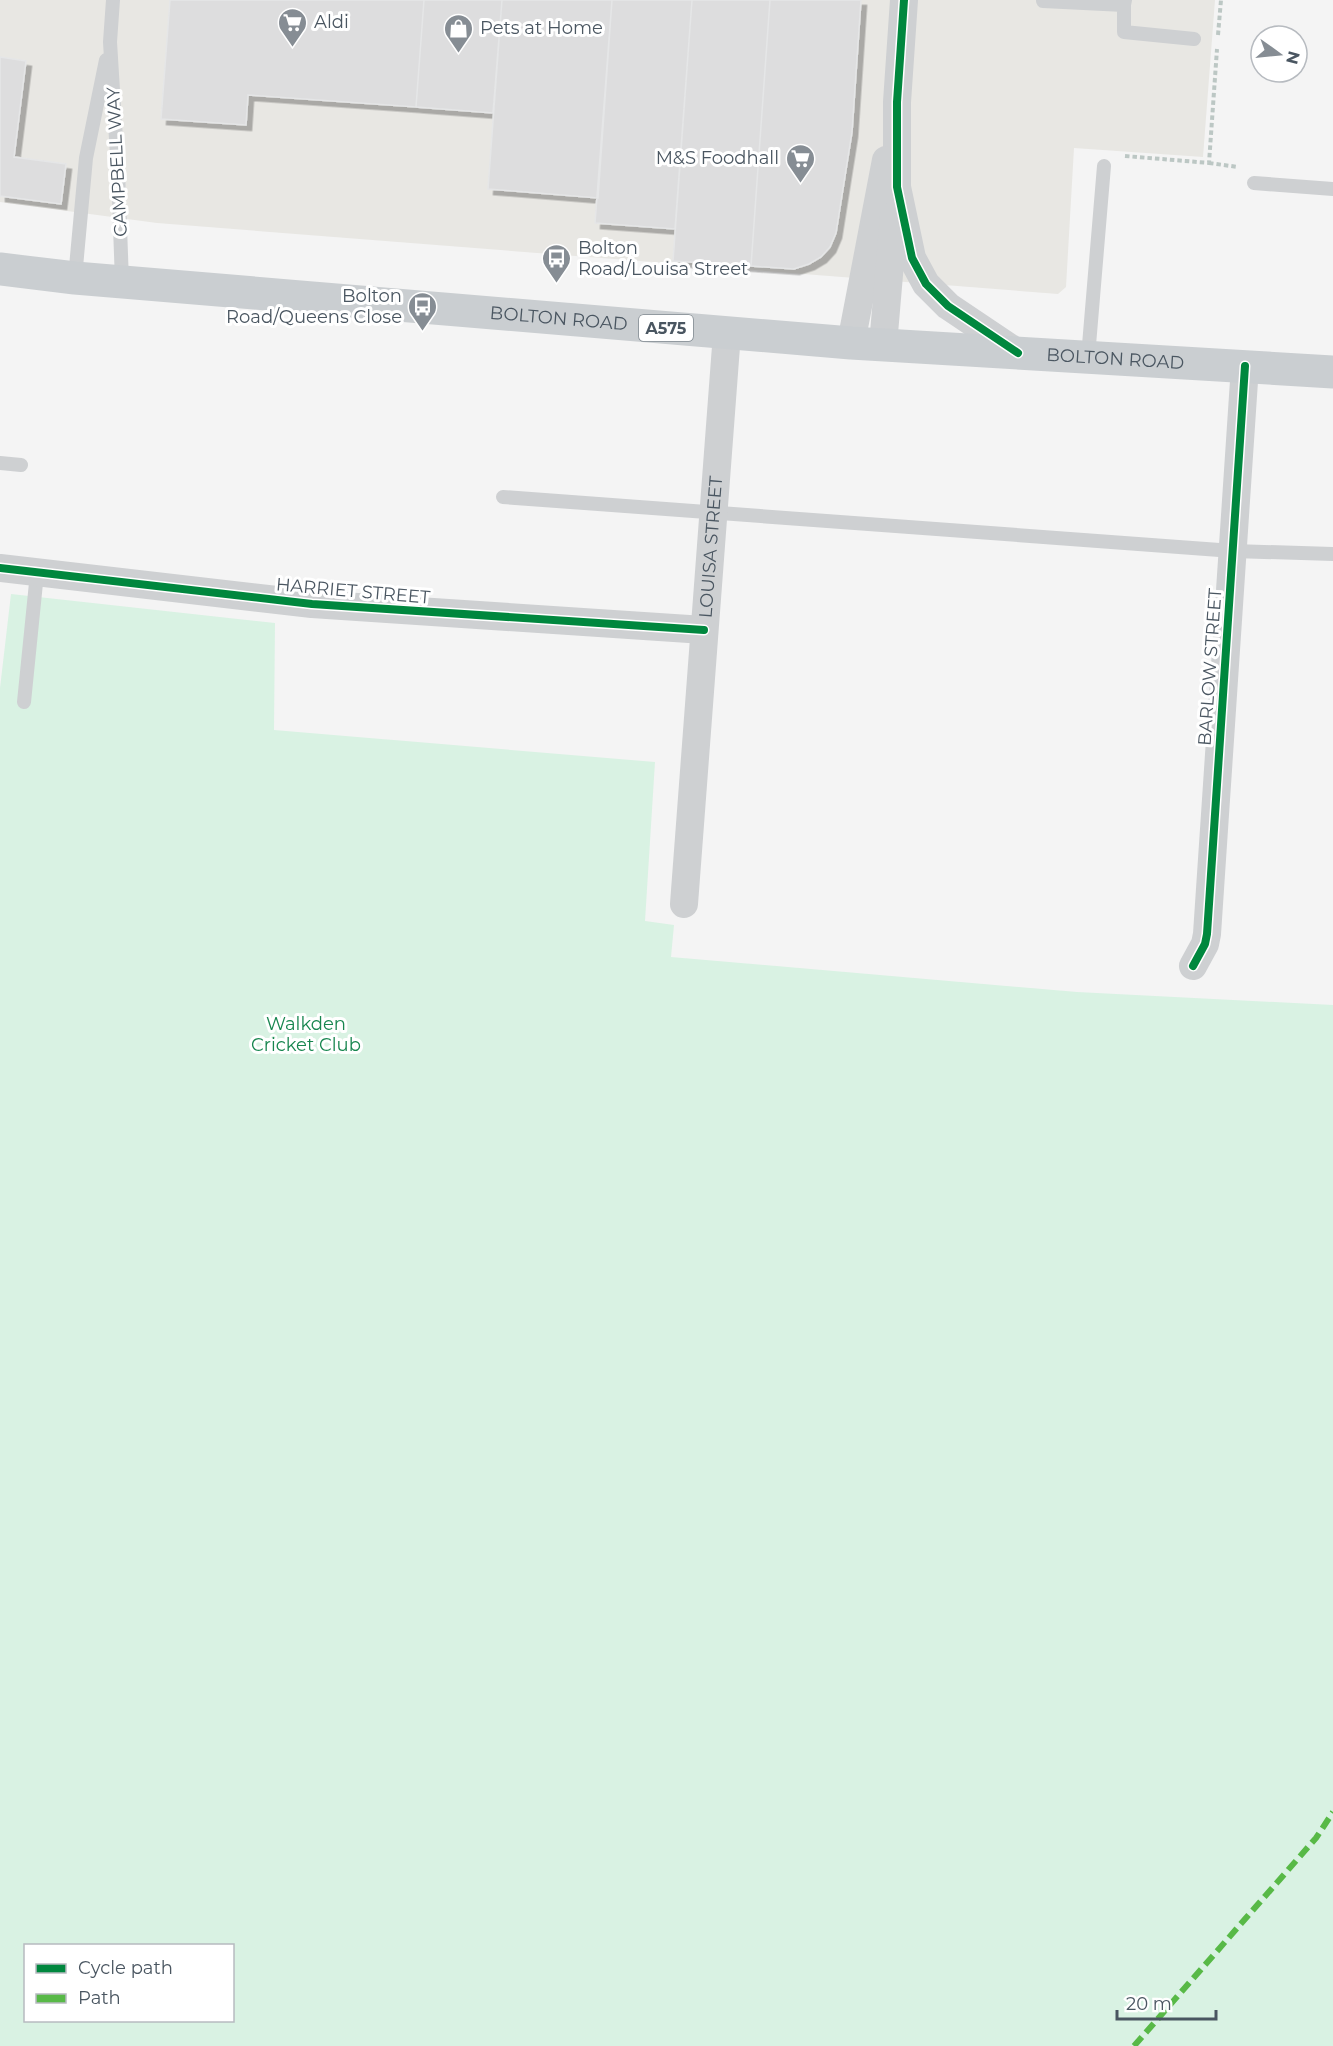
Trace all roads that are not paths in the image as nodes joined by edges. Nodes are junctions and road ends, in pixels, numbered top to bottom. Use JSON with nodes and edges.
{"nodes":[{"id":1,"x":113,"y":0,"type":"edge"},
{"id":2,"x":904,"y":0,"type":"edge"},
{"id":3,"x":1043,"y":1,"type":"edge"},
{"id":4,"x":1124,"y":3,"type":"edge"},
{"id":5,"x":1194,"y":39,"type":"dead end"},
{"id":6,"x":110,"y":42,"type":"junction"},
{"id":7,"x":897,"y":102,"type":"junction"},
{"id":8,"x":1104,"y":166,"type":"road end"},
{"id":9,"x":1254,"y":183,"type":"dead end"},
{"id":10,"x":897,"y":188,"type":"junction"},
{"id":11,"x":1333,"y":189,"type":"edge"},
{"id":12,"x":0,"y":269,"type":"edge"},
{"id":13,"x":75,"y":278,"type":"junction"},
{"id":14,"x":122,"y":282,"type":"junction"},
{"id":15,"x":727,"y":333,"type":"junction"},
{"id":16,"x":867,"y":344,"type":"junction"},
{"id":17,"x":1018,"y":353,"type":"junction"},
{"id":18,"x":1088,"y":357,"type":"junction"},
{"id":19,"x":1245,"y":366,"type":"junction"},
{"id":20,"x":1333,"y":372,"type":"edge"},
{"id":21,"x":0,"y":463,"type":"edge"},
{"id":22,"x":21,"y":465,"type":"dead end"},
{"id":23,"x":503,"y":498,"type":"dead end"},
{"id":24,"x":713,"y":514,"type":"junction"},
{"id":25,"x":1233,"y":551,"type":"junction"},
{"id":26,"x":1333,"y":554,"type":"edge"},
{"id":27,"x":0,"y":568,"type":"edge"},
{"id":28,"x":37,"y":573,"type":"junction"},
{"id":29,"x":704,"y":630,"type":"junction"},
{"id":30,"x":24,"y":702,"type":"dead end"},
{"id":31,"x":684,"y":904,"type":"dead end"},
{"id":32,"x":1193,"y":966,"type":"dead end"}],
"edges":[{"from":1,"to":6,"type":"lane","name":"CAMPBELL WAY"},
{"from":2,"to":7,"type":"street"},
{"from":3,"to":4,"type":"lane"},
{"from":4,"to":5,"type":"lane"},
{"from":6,"to":13,"type":"lane","name":"CAMPBELL WAY"},
{"from":6,"to":14,"type":"lane","name":"CAMPBELL WAY"},
{"from":7,"to":10,"type":"street"},
{"from":7,"to":16,"type":"street"},
{"from":8,"to":18,"type":"lane"},
{"from":9,"to":11,"type":"lane"},
{"from":10,"to":16,"type":"street"},
{"from":10,"to":17,"type":"street"},
{"from":12,"to":13,"type":"main road","name":"BOLTON ROAD","number":"A575"},
{"from":13,"to":14,"type":"main road","name":"BOLTON ROAD","number":"A575"},
{"from":14,"to":15,"type":"main road","name":"BOLTON ROAD","number":"A575"},
{"from":15,"to":16,"type":"main road","name":"BOLTON ROAD","number":"A575"},
{"from":15,"to":24,"type":"street","name":"LOUISA STREET"},
{"from":16,"to":17,"type":"main road","name":"BOLTON ROAD","number":"A575"},
{"from":17,"to":18,"type":"main road","name":"BOLTON ROAD","number":"A575"},
{"from":18,"to":19,"type":"main road","name":"BOLTON ROAD","number":"A575"},
{"from":19,"to":20,"type":"main road","name":"BOLTON ROAD","number":"A575"},
{"from":19,"to":25,"type":"street","name":"BARLOW STREET"},
{"from":21,"to":22,"type":"lane"},
{"from":23,"to":24,"type":"lane"},
{"from":24,"to":25,"type":"lane"},
{"from":24,"to":29,"type":"street","name":"LOUISA STREET"},
{"from":25,"to":26,"type":"lane"},
{"from":25,"to":32,"type":"street","name":"BARLOW STREET"},
{"from":27,"to":28,"type":"street","name":"HARRIET STREET"},
{"from":28,"to":29,"type":"street","name":"HARRIET STREET"},
{"from":28,"to":30,"type":"lane"},
{"from":29,"to":31,"type":"street","name":"LOUISA STREET"}]}
